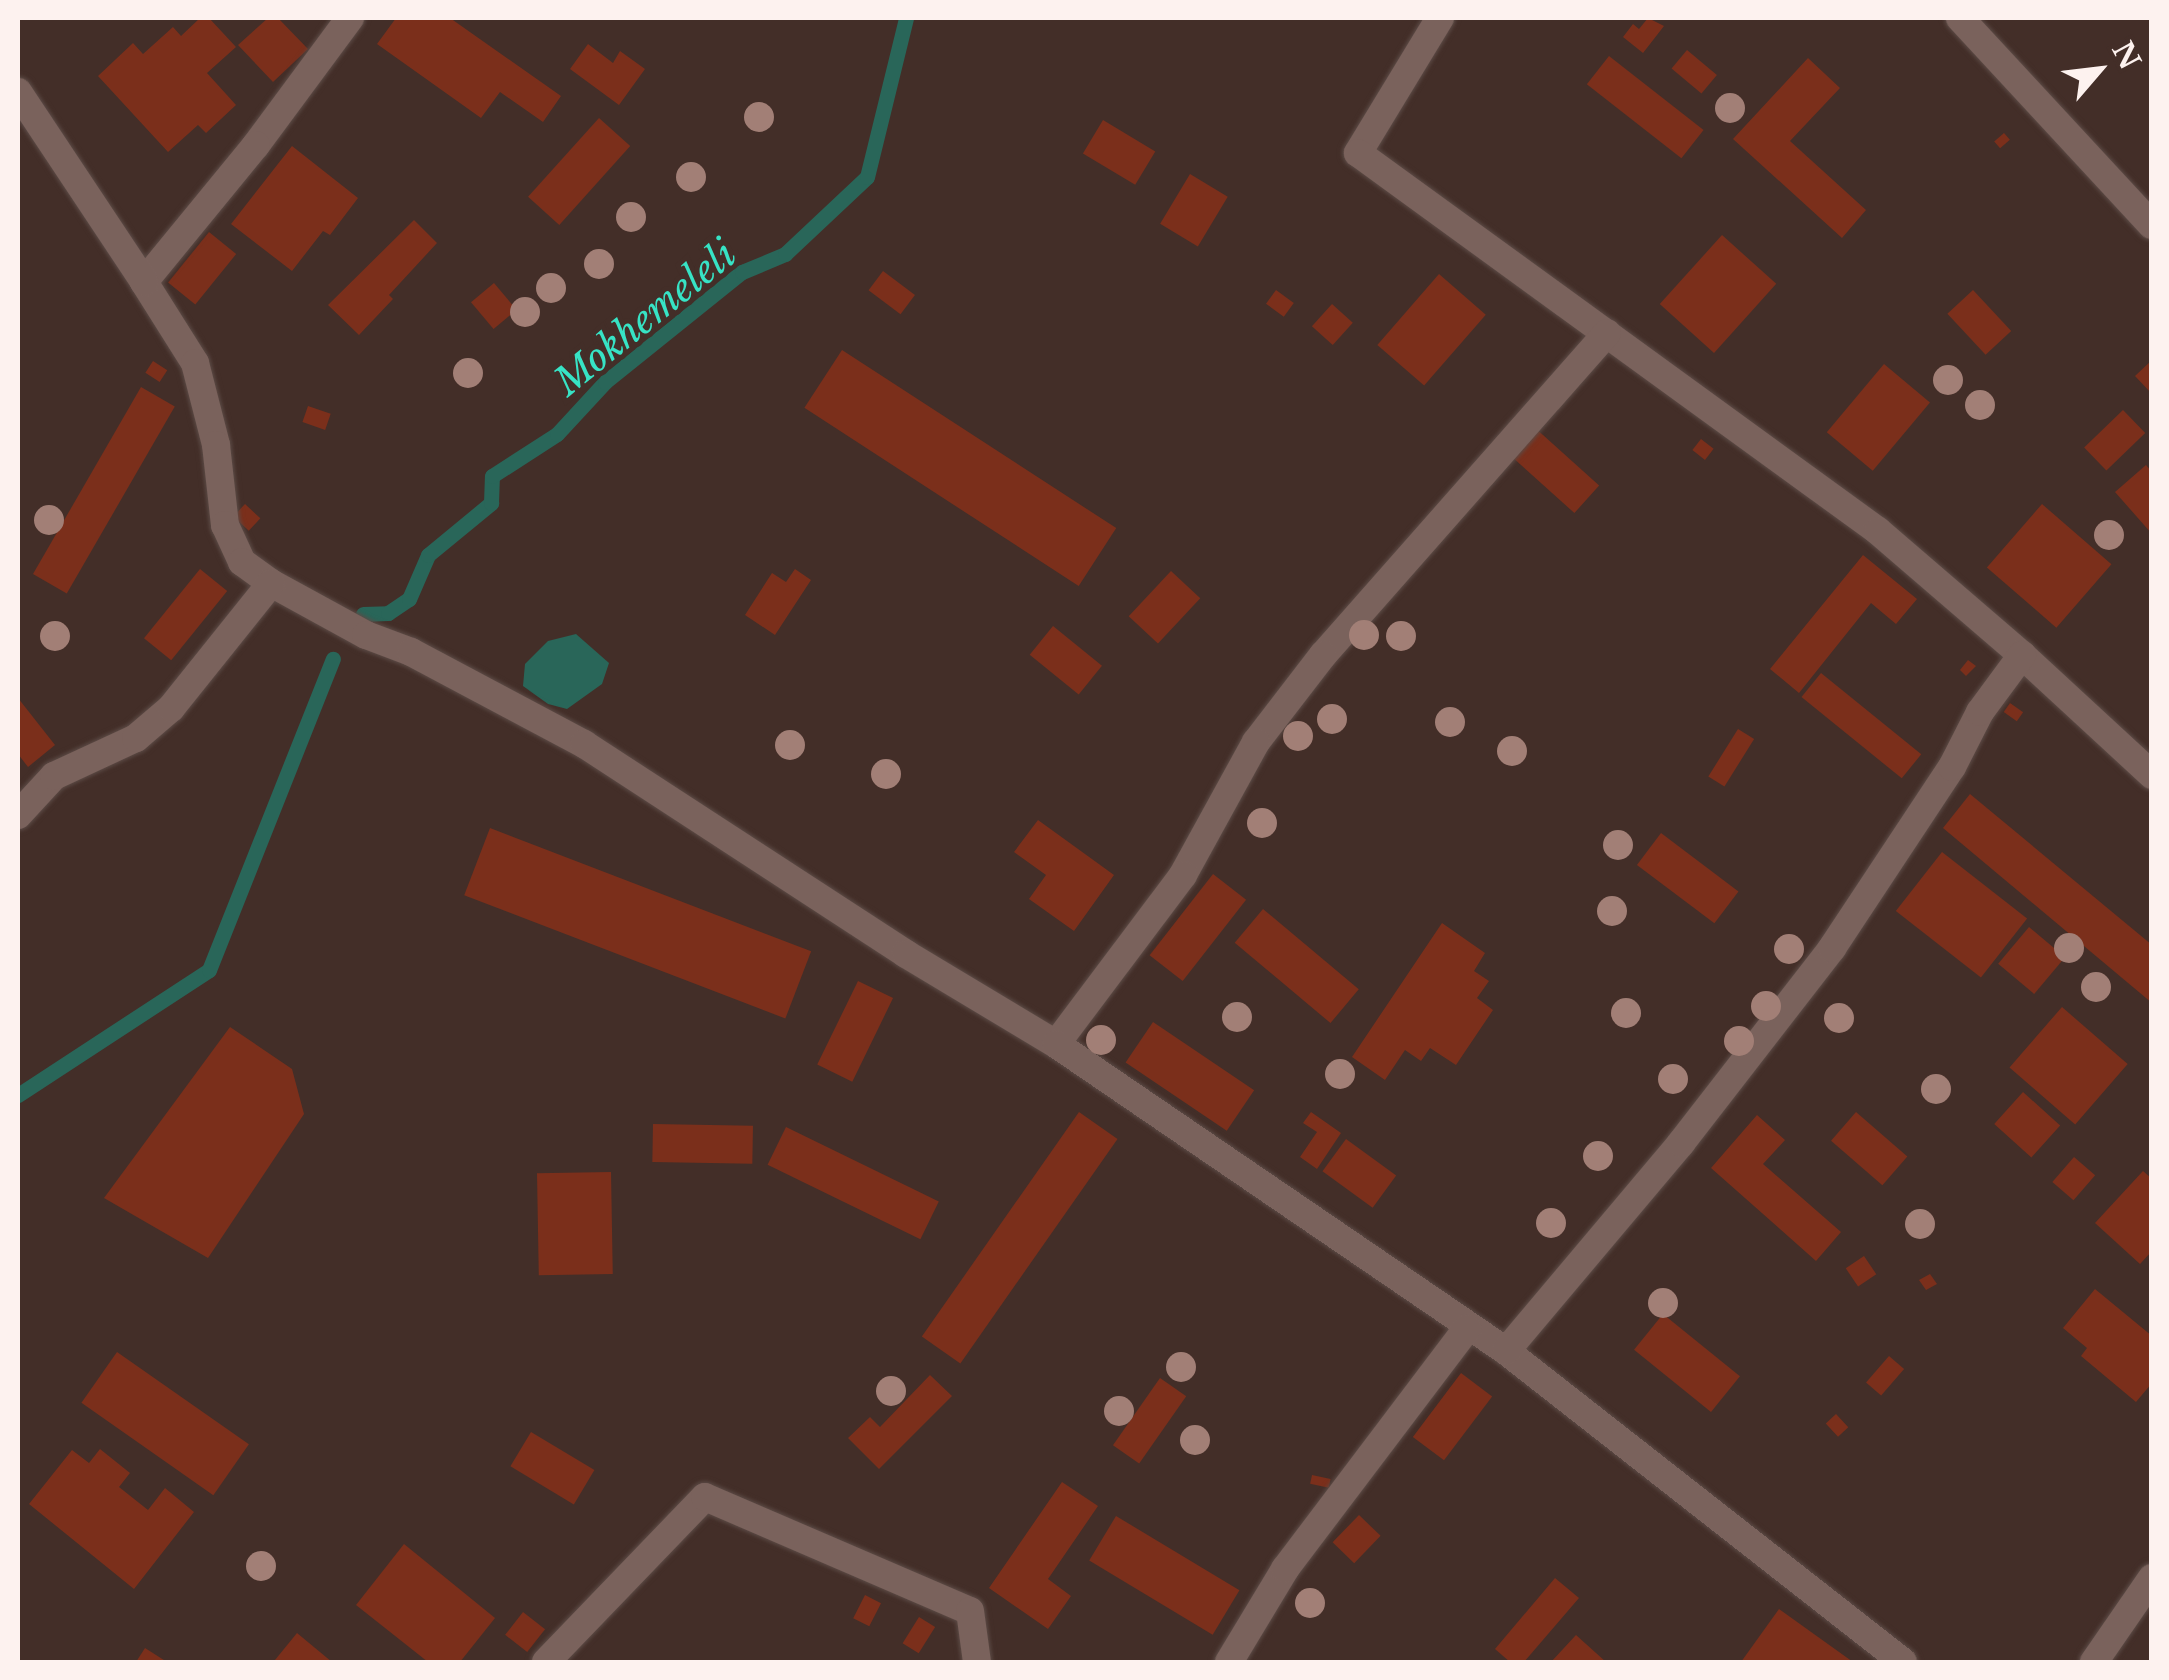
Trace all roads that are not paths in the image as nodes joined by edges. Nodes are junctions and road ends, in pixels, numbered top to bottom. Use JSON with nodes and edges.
{"nodes":[{"id":1,"x":350,"y":18,"type":"edge"},
{"id":2,"x":1440,"y":18,"type":"edge"},
{"id":3,"x":1960,"y":18,"type":"edge"},
{"id":4,"x":18,"y":92,"type":"edge"},
{"id":5,"x":2152,"y":226,"type":"edge"},
{"id":6,"x":144,"y":282,"type":"junction"},
{"id":7,"x":1606,"y":333,"type":"junction"},
{"id":8,"x":271,"y":583,"type":"junction"},
{"id":9,"x":2022,"y":655,"type":"junction"},
{"id":10,"x":2152,"y":775,"type":"edge"},
{"id":11,"x":18,"y":815,"type":"edge"},
{"id":12,"x":1056,"y":1044,"type":"junction"},
{"id":13,"x":1467,"y":1328,"type":"junction"},
{"id":14,"x":1506,"y":1351,"type":"junction"},
{"id":15,"x":2152,"y":1578,"type":"edge"},
{"id":16,"x":546,"y":1662,"type":"edge"},
{"id":17,"x":977,"y":1662,"type":"edge"},
{"id":18,"x":1229,"y":1662,"type":"edge"},
{"id":19,"x":1903,"y":1662,"type":"edge"},
{"id":20,"x":2094,"y":1662,"type":"edge"}],
"edges":[{"from":1,"to":6,"type":"street"},
{"from":2,"to":7,"type":"street"},
{"from":3,"to":5,"type":"street"},
{"from":4,"to":6,"type":"street"},
{"from":6,"to":8,"type":"street"},
{"from":7,"to":9,"type":"street"},
{"from":7,"to":12,"type":"street"},
{"from":8,"to":11,"type":"street"},
{"from":8,"to":12,"type":"street"},
{"from":9,"to":10,"type":"street"},
{"from":9,"to":14,"type":"street"},
{"from":12,"to":13,"type":"street"},
{"from":13,"to":14,"type":"street"},
{"from":13,"to":18,"type":"street"},
{"from":14,"to":19,"type":"street"},
{"from":15,"to":20,"type":"street"},
{"from":16,"to":17,"type":"street"}]}
